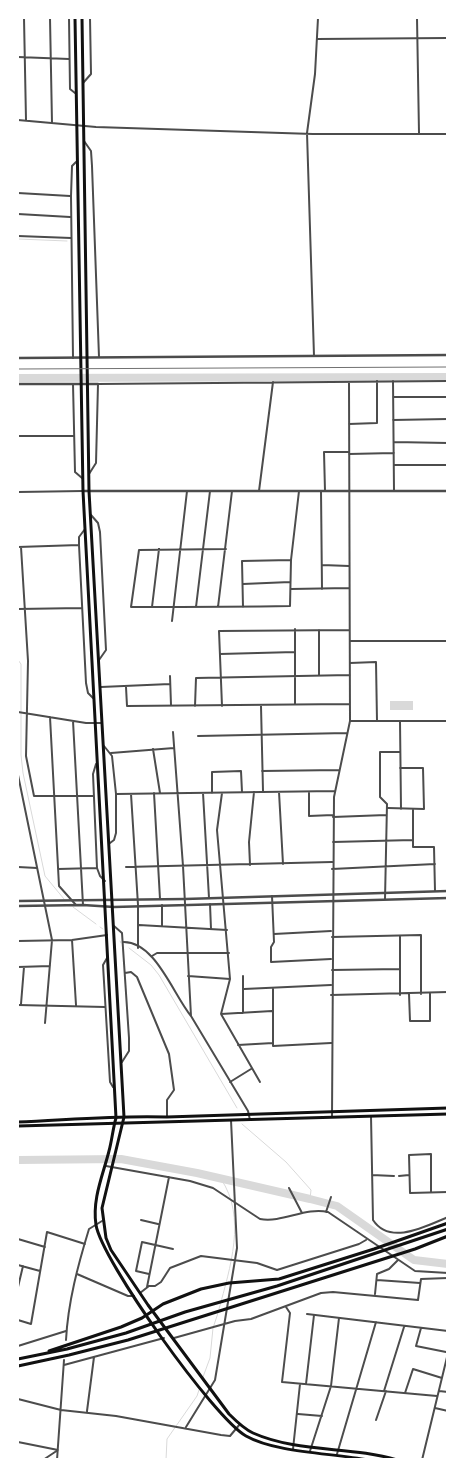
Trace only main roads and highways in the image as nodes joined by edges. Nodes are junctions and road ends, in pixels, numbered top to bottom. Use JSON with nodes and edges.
{"nodes":[{"id":1,"x":76,"y":18,"type":"edge"},
{"id":2,"x":82,"y":18,"type":"edge"},
{"id":3,"x":448,"y":1108,"type":"edge"},
{"id":4,"x":448,"y":1114,"type":"edge"},
{"id":5,"x":124,"y":1117,"type":"junction"},
{"id":6,"x":116,"y":1118,"type":"junction"},
{"id":7,"x":18,"y":1122,"type":"edge"},
{"id":8,"x":122,"y":1123,"type":"junction"},
{"id":9,"x":114,"y":1124,"type":"junction"},
{"id":10,"x":18,"y":1126,"type":"edge"},
{"id":11,"x":448,"y":1222,"type":"edge"},
{"id":12,"x":448,"y":1229,"type":"edge"},
{"id":13,"x":448,"y":1236,"type":"edge"},
{"id":14,"x":32,"y":1357,"type":"junction"},
{"id":15,"x":18,"y":1360,"type":"edge"},
{"id":16,"x":18,"y":1366,"type":"edge"},
{"id":17,"x":384,"y":1458,"type":"edge"},
{"id":18,"x":358,"y":1459,"type":"edge"},
{"id":19,"x":368,"y":1460,"type":"edge"},
{"id":20,"x":397,"y":1460,"type":"edge"}],
"edges":[{"from":1,"to":6,"type":"main road"},
{"from":2,"to":5,"type":"main road"},
{"from":3,"to":5,"type":"main road"},
{"from":4,"to":8,"type":"main road"},
{"from":5,"to":6,"type":"main road"},
{"from":5,"to":8,"type":"main road"},
{"from":6,"to":7,"type":"main road"},
{"from":6,"to":9,"type":"main road"},
{"from":8,"to":9,"type":"main road"},
{"from":8,"to":17,"type":"main road"},
{"from":9,"to":10,"type":"main road"},
{"from":9,"to":18,"type":"main road"},
{"from":11,"to":14,"type":"main road"},
{"from":12,"to":14,"type":"main road"},
{"from":13,"to":16,"type":"main road"},
{"from":14,"to":15,"type":"main road"},
{"from":17,"to":20,"type":"main road"},
{"from":18,"to":19,"type":"main road"}]}
